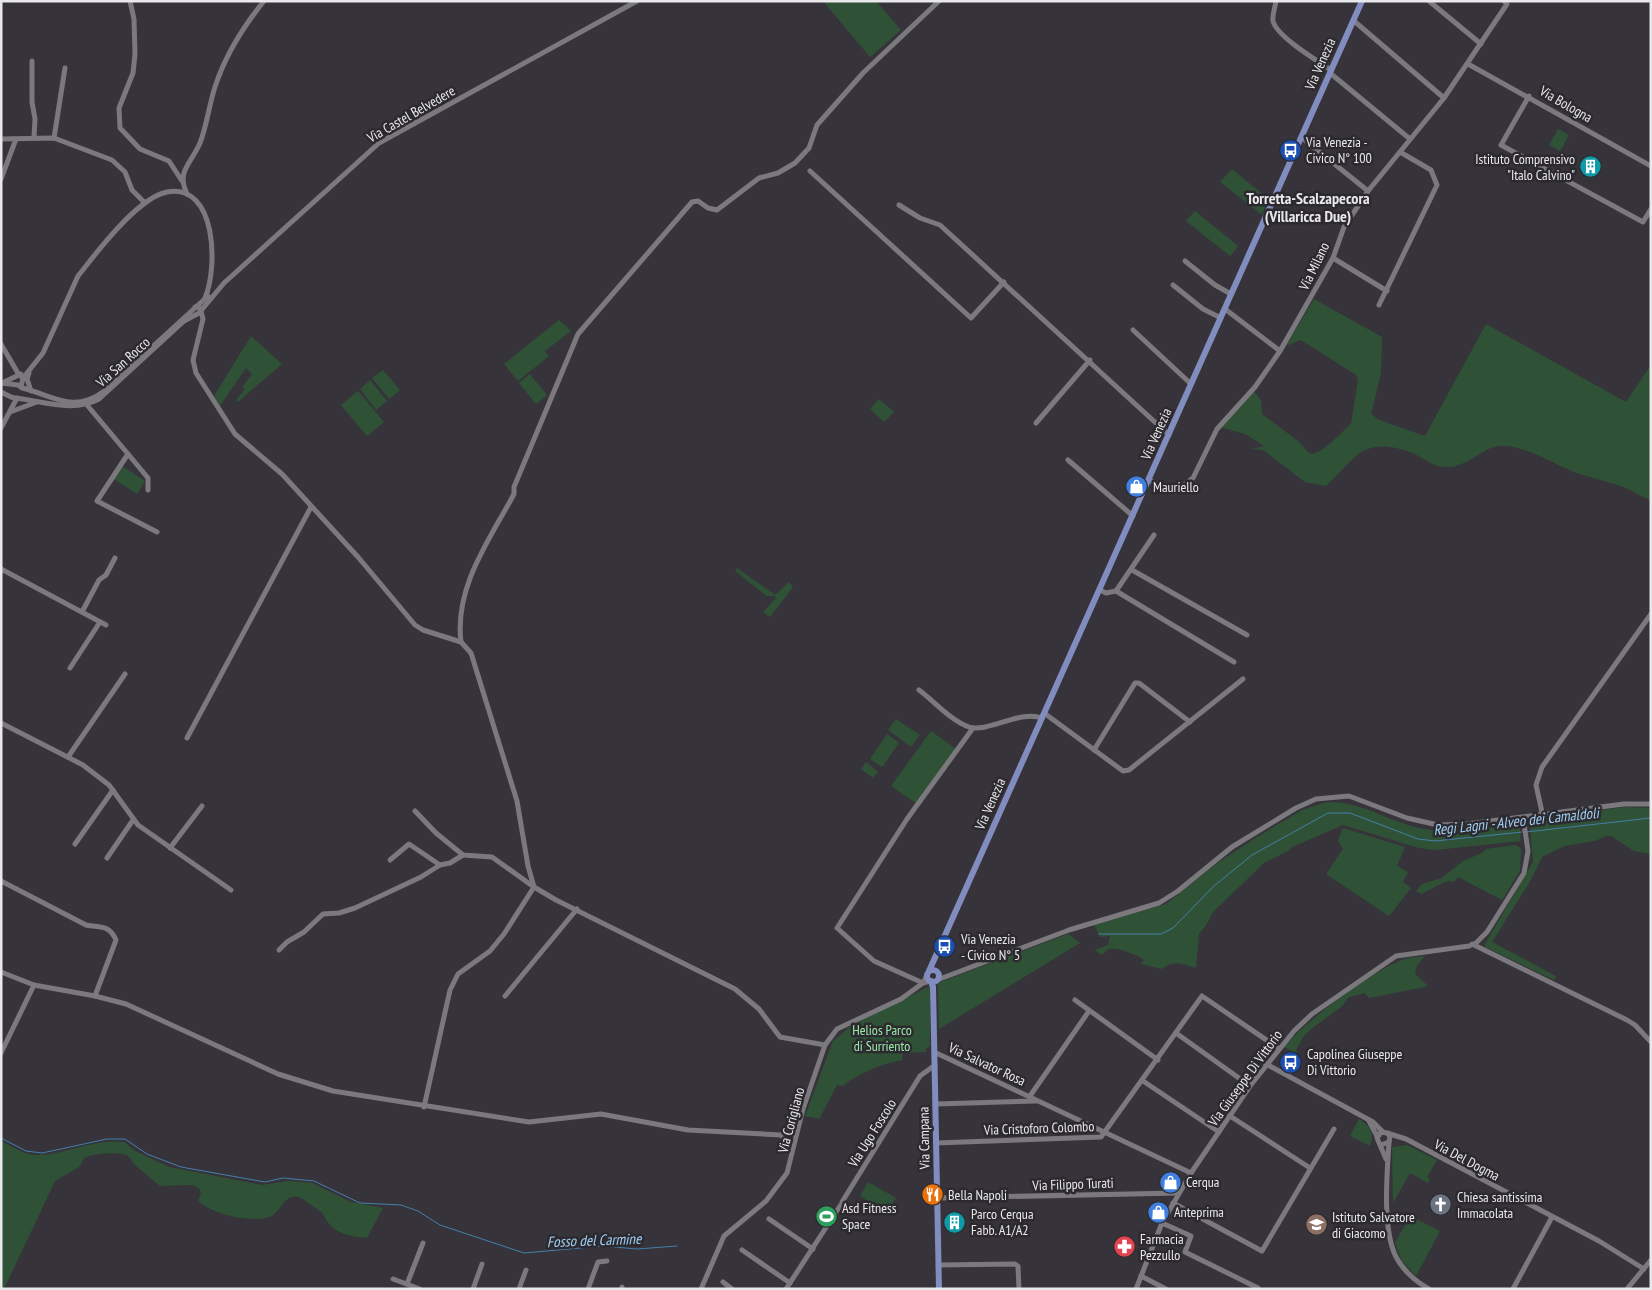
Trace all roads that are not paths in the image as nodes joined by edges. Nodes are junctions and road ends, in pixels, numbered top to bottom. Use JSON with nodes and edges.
{"nodes":[{"id":1,"x":130,"y":1,"type":"edge"},
{"id":2,"x":264,"y":1,"type":"edge"},
{"id":3,"x":637,"y":1,"type":"edge"},
{"id":4,"x":939,"y":1,"type":"edge"},
{"id":5,"x":1276,"y":1,"type":"edge"},
{"id":6,"x":1362,"y":1,"type":"edge"},
{"id":7,"x":1430,"y":1,"type":"edge"},
{"id":8,"x":1504,"y":1,"type":"edge"},
{"id":9,"x":1354,"y":20,"type":"junction"},
{"id":10,"x":1481,"y":44,"type":"junction"},
{"id":11,"x":32,"y":61,"type":"dead end"},
{"id":12,"x":1468,"y":64,"type":"junction"},
{"id":13,"x":65,"y":68,"type":"dead end"},
{"id":14,"x":1331,"y":72,"type":"junction"},
{"id":15,"x":1529,"y":96,"type":"junction"},
{"id":16,"x":1444,"y":98,"type":"junction"},
{"id":17,"x":34,"y":136,"type":"junction"},
{"id":18,"x":1302,"y":137,"type":"junction"},
{"id":19,"x":54,"y":138,"type":"junction"},
{"id":20,"x":1,"y":139,"type":"edge"},
{"id":21,"x":16,"y":139,"type":"junction"},
{"id":22,"x":1410,"y":139,"type":"junction"},
{"id":23,"x":1400,"y":152,"type":"junction"},
{"id":24,"x":1651,"y":166,"type":"edge"},
{"id":25,"x":810,"y":171,"type":"dead end"},
{"id":26,"x":1,"y":179,"type":"edge"},
{"id":27,"x":182,"y":181,"type":"junction"},
{"id":28,"x":1368,"y":191,"type":"junction"},
{"id":29,"x":187,"y":194,"type":"junction"},
{"id":30,"x":144,"y":204,"type":"junction"},
{"id":31,"x":899,"y":205,"type":"dead end"},
{"id":32,"x":1651,"y":209,"type":"edge"},
{"id":33,"x":1333,"y":258,"type":"junction"},
{"id":34,"x":1185,"y":261,"type":"dead end"},
{"id":35,"x":1004,"y":282,"type":"junction"},
{"id":36,"x":224,"y":283,"type":"junction"},
{"id":37,"x":1173,"y":285,"type":"dead end"},
{"id":38,"x":1386,"y":291,"type":"junction"},
{"id":39,"x":1232,"y":294,"type":"junction"},
{"id":40,"x":206,"y":298,"type":"junction"},
{"id":41,"x":1379,"y":305,"type":"dead end"},
{"id":42,"x":1225,"y":309,"type":"junction"},
{"id":43,"x":195,"y":311,"type":"junction"},
{"id":44,"x":1221,"y":318,"type":"junction"},
{"id":45,"x":200,"y":327,"type":"junction"},
{"id":46,"x":1133,"y":330,"type":"dead end"},
{"id":47,"x":1,"y":344,"type":"edge"},
{"id":48,"x":1280,"y":352,"type":"junction"},
{"id":49,"x":1090,"y":360,"type":"junction"},
{"id":50,"x":35,"y":363,"type":"junction"},
{"id":51,"x":21,"y":377,"type":"junction"},
{"id":52,"x":1,"y":383,"type":"edge"},
{"id":53,"x":1191,"y":384,"type":"junction"},
{"id":54,"x":12,"y":385,"type":"junction"},
{"id":55,"x":22,"y":388,"type":"junction"},
{"id":56,"x":1,"y":392,"type":"edge"},
{"id":57,"x":32,"y":392,"type":"junction"},
{"id":58,"x":10,"y":396,"type":"junction"},
{"id":59,"x":18,"y":398,"type":"junction"},
{"id":60,"x":39,"y":401,"type":"junction"},
{"id":61,"x":87,"y":404,"type":"junction"},
{"id":62,"x":10,"y":412,"type":"junction"},
{"id":63,"x":1036,"y":423,"type":"dead end"},
{"id":64,"x":1,"y":428,"type":"edge"},
{"id":65,"x":1169,"y":435,"type":"junction"},
{"id":66,"x":128,"y":454,"type":"junction"},
{"id":67,"x":1068,"y":460,"type":"dead end"},
{"id":68,"x":1149,"y":480,"type":"junction"},
{"id":69,"x":148,"y":490,"type":"dead end"},
{"id":70,"x":311,"y":507,"type":"junction"},
{"id":71,"x":1133,"y":516,"type":"junction"},
{"id":72,"x":157,"y":532,"type":"dead end"},
{"id":73,"x":1154,"y":535,"type":"dead end"},
{"id":74,"x":115,"y":558,"type":"dead end"},
{"id":75,"x":1,"y":570,"type":"edge"},
{"id":76,"x":1132,"y":570,"type":"junction"},
{"id":77,"x":1100,"y":590,"type":"junction"},
{"id":78,"x":1116,"y":591,"type":"junction"},
{"id":79,"x":82,"y":612,"type":"junction"},
{"id":80,"x":1651,"y":614,"type":"edge"},
{"id":81,"x":100,"y":622,"type":"junction"},
{"id":82,"x":106,"y":625,"type":"dead end"},
{"id":83,"x":1247,"y":635,"type":"dead end"},
{"id":84,"x":461,"y":642,"type":"junction"},
{"id":85,"x":1234,"y":662,"type":"dead end"},
{"id":86,"x":70,"y":668,"type":"dead end"},
{"id":87,"x":126,"y":674,"type":"dead end"},
{"id":88,"x":1243,"y":679,"type":"dead end"},
{"id":89,"x":920,"y":690,"type":"dead end"},
{"id":90,"x":1043,"y":715,"type":"junction"},
{"id":91,"x":1190,"y":722,"type":"junction"},
{"id":92,"x":1,"y":723,"type":"edge"},
{"id":93,"x":974,"y":728,"type":"junction"},
{"id":94,"x":187,"y":738,"type":"dead end"},
{"id":95,"x":1094,"y":750,"type":"junction"},
{"id":96,"x":68,"y":757,"type":"junction"},
{"id":97,"x":113,"y":790,"type":"junction"},
{"id":98,"x":1651,"y":804,"type":"edge"},
{"id":99,"x":202,"y":806,"type":"dead end"},
{"id":100,"x":415,"y":811,"type":"dead end"},
{"id":101,"x":1542,"y":813,"type":"junction"},
{"id":102,"x":1523,"y":817,"type":"junction"},
{"id":103,"x":134,"y":820,"type":"junction"},
{"id":104,"x":75,"y":844,"type":"dead end"},
{"id":105,"x":170,"y":848,"type":"junction"},
{"id":106,"x":463,"y":855,"type":"junction"},
{"id":107,"x":107,"y":858,"type":"dead end"},
{"id":108,"x":390,"y":860,"type":"dead end"},
{"id":109,"x":440,"y":865,"type":"junction"},
{"id":110,"x":1,"y":882,"type":"edge"},
{"id":111,"x":534,"y":887,"type":"junction"},
{"id":112,"x":231,"y":890,"type":"dead end"},
{"id":113,"x":578,"y":909,"type":"junction"},
{"id":114,"x":1472,"y":944,"type":"junction"},
{"id":115,"x":279,"y":950,"type":"dead end"},
{"id":116,"x":934,"y":959,"type":"joint"},
{"id":117,"x":1,"y":972,"type":"edge"},
{"id":118,"x":933,"y":978,"type":"junction"},
{"id":119,"x":922,"y":982,"type":"junction"},
{"id":120,"x":34,"y":986,"type":"junction"},
{"id":121,"x":95,"y":996,"type":"junction"},
{"id":122,"x":505,"y":996,"type":"dead end"},
{"id":123,"x":1075,"y":1000,"type":"dead end"},
{"id":124,"x":1089,"y":1011,"type":"junction"},
{"id":125,"x":1176,"y":1033,"type":"junction"},
{"id":126,"x":1651,"y":1042,"type":"edge"},
{"id":127,"x":825,"y":1045,"type":"junction"},
{"id":128,"x":1278,"y":1048,"type":"junction"},
{"id":129,"x":934,"y":1051,"type":"junction"},
{"id":130,"x":1,"y":1053,"type":"edge"},
{"id":131,"x":1158,"y":1060,"type":"junction"},
{"id":132,"x":1266,"y":1064,"type":"junction"},
{"id":133,"x":935,"y":1065,"type":"junction"},
{"id":134,"x":1143,"y":1081,"type":"junction"},
{"id":135,"x":1250,"y":1086,"type":"junction"},
{"id":136,"x":1030,"y":1096,"type":"junction"},
{"id":137,"x":1040,"y":1101,"type":"junction"},
{"id":138,"x":936,"y":1104,"type":"junction"},
{"id":139,"x":424,"y":1107,"type":"junction"},
{"id":140,"x":1230,"y":1116,"type":"junction"},
{"id":141,"x":1369,"y":1120,"type":"junction"},
{"id":142,"x":1334,"y":1129,"type":"dead end"},
{"id":143,"x":791,"y":1130,"type":"dead end"},
{"id":144,"x":1106,"y":1132,"type":"junction"},
{"id":145,"x":1219,"y":1132,"type":"junction"},
{"id":146,"x":1385,"y":1132,"type":"junction"},
{"id":147,"x":780,"y":1136,"type":"junction"},
{"id":148,"x":1377,"y":1136,"type":"junction"},
{"id":149,"x":1390,"y":1141,"type":"junction"},
{"id":150,"x":936,"y":1143,"type":"junction"},
{"id":151,"x":1411,"y":1143,"type":"junction"},
{"id":152,"x":1381,"y":1145,"type":"junction"},
{"id":153,"x":791,"y":1147,"type":"dead end"},
{"id":154,"x":1388,"y":1162,"type":"junction"},
{"id":155,"x":1310,"y":1168,"type":"junction"},
{"id":156,"x":1191,"y":1173,"type":"junction"},
{"id":157,"x":1178,"y":1193,"type":"junction"},
{"id":158,"x":938,"y":1198,"type":"junction"},
{"id":159,"x":1173,"y":1203,"type":"junction"},
{"id":160,"x":1552,"y":1217,"type":"junction"},
{"id":161,"x":769,"y":1219,"type":"dead end"},
{"id":162,"x":1162,"y":1223,"type":"junction"},
{"id":163,"x":423,"y":1243,"type":"dead end"},
{"id":164,"x":813,"y":1249,"type":"junction"},
{"id":165,"x":742,"y":1250,"type":"dead end"},
{"id":166,"x":1651,"y":1260,"type":"edge"},
{"id":167,"x":607,"y":1261,"type":"dead end"},
{"id":168,"x":482,"y":1264,"type":"dead end"},
{"id":169,"x":938,"y":1266,"type":"junction"},
{"id":170,"x":1644,"y":1269,"type":"junction"},
{"id":171,"x":526,"y":1270,"type":"dead end"},
{"id":172,"x":1141,"y":1276,"type":"junction"},
{"id":173,"x":393,"y":1279,"type":"dead end"},
{"id":174,"x":723,"y":1282,"type":"dead end"},
{"id":175,"x":790,"y":1283,"type":"junction"},
{"id":176,"x":407,"y":1284,"type":"junction"},
{"id":177,"x":1258,"y":1288,"type":"edge"},
{"id":178,"x":420,"y":1289,"type":"edge"},
{"id":179,"x":473,"y":1289,"type":"edge"},
{"id":180,"x":519,"y":1289,"type":"edge"},
{"id":181,"x":588,"y":1289,"type":"edge"},
{"id":182,"x":701,"y":1289,"type":"edge"},
{"id":183,"x":732,"y":1289,"type":"edge"},
{"id":184,"x":786,"y":1289,"type":"edge"},
{"id":185,"x":939,"y":1289,"type":"edge"},
{"id":186,"x":1019,"y":1289,"type":"edge"},
{"id":187,"x":1136,"y":1289,"type":"edge"},
{"id":188,"x":1166,"y":1289,"type":"edge"},
{"id":189,"x":1429,"y":1289,"type":"edge"},
{"id":190,"x":1513,"y":1289,"type":"edge"},
{"id":191,"x":1627,"y":1289,"type":"edge"}],
"edges":[{"from":1,"to":27,"type":"street"},
{"from":2,"to":27,"type":"street"},
{"from":3,"to":36,"type":"street","name":"Via Castel Belvedere"},
{"from":4,"to":84,"type":"street"},
{"from":5,"to":14,"type":"street"},
{"from":6,"to":9,"type":"main road","name":"Via Venezia"},
{"from":7,"to":10,"type":"street"},
{"from":8,"to":10,"type":"street","name":"Via Milano"},
{"from":9,"to":14,"type":"main road","name":"Via Venezia"},
{"from":9,"to":16,"type":"street"},
{"from":10,"to":12,"type":"street","name":"Via Milano"},
{"from":11,"to":17,"type":"street"},
{"from":12,"to":15,"type":"street","name":"Via Bologna"},
{"from":12,"to":16,"type":"street","name":"Via Milano"},
{"from":13,"to":19,"type":"street"},
{"from":14,"to":18,"type":"main road","name":"Via Venezia"},
{"from":14,"to":22,"type":"street"},
{"from":15,"to":24,"type":"street","name":"Via Bologna"},
{"from":15,"to":32,"type":"street"},
{"from":16,"to":22,"type":"street","name":"Via Milano"},
{"from":17,"to":19,"type":"street"},
{"from":17,"to":21,"type":"street"},
{"from":18,"to":28,"type":"street"},
{"from":18,"to":39,"type":"main road","name":"Via Venezia"},
{"from":19,"to":30,"type":"street"},
{"from":20,"to":21,"type":"street"},
{"from":21,"to":26,"type":"street"},
{"from":22,"to":23,"type":"street","name":"Via Milano"},
{"from":23,"to":28,"type":"street","name":"Via Milano"},
{"from":23,"to":38,"type":"street"},
{"from":25,"to":35,"type":"street"},
{"from":27,"to":29,"type":"street"},
{"from":28,"to":33,"type":"street","name":"Via Milano"},
{"from":29,"to":30,"type":"street"},
{"from":29,"to":40,"type":"street"},
{"from":30,"to":50,"type":"street"},
{"from":31,"to":35,"type":"street"},
{"from":33,"to":38,"type":"street"},
{"from":33,"to":48,"type":"street","name":"Via Milano"},
{"from":34,"to":39,"type":"street"},
{"from":35,"to":49,"type":"street"},
{"from":36,"to":40,"type":"street","name":"Via San Rocco"},
{"from":36,"to":43,"type":"street"},
{"from":37,"to":44,"type":"street"},
{"from":38,"to":41,"type":"street"},
{"from":39,"to":42,"type":"main road","name":"Via Venezia"},
{"from":40,"to":43,"type":"street","name":"Via San Rocco"},
{"from":42,"to":44,"type":"main road","name":"Via Venezia"},
{"from":42,"to":48,"type":"street"},
{"from":43,"to":45,"type":"street"},
{"from":43,"to":45,"type":"street"},
{"from":43,"to":57,"type":"street"},
{"from":43,"to":61,"type":"street","name":"Via San Rocco"},
{"from":44,"to":53,"type":"main road","name":"Via Venezia"},
{"from":45,"to":70,"type":"street"},
{"from":46,"to":53,"type":"street"},
{"from":47,"to":51,"type":"street"},
{"from":48,"to":68,"type":"street","name":"Via Milano"},
{"from":49,"to":63,"type":"street"},
{"from":49,"to":65,"type":"street"},
{"from":50,"to":51,"type":"street"},
{"from":50,"to":57,"type":"street"},
{"from":51,"to":52,"type":"street"},
{"from":51,"to":54,"type":"street"},
{"from":51,"to":55,"type":"street"},
{"from":52,"to":54,"type":"street"},
{"from":53,"to":65,"type":"main road","name":"Via Venezia"},
{"from":54,"to":55,"type":"street"},
{"from":54,"to":58,"type":"street"},
{"from":55,"to":57,"type":"street"},
{"from":55,"to":59,"type":"street"},
{"from":56,"to":58,"type":"street"},
{"from":58,"to":59,"type":"street"},
{"from":58,"to":62,"type":"street"},
{"from":59,"to":60,"type":"street","name":"Via San Rocco"},
{"from":59,"to":62,"type":"street"},
{"from":60,"to":61,"type":"street","name":"Via San Rocco"},
{"from":60,"to":62,"type":"street"},
{"from":61,"to":66,"type":"street"},
{"from":62,"to":64,"type":"street"},
{"from":65,"to":68,"type":"main road","name":"Via Venezia"},
{"from":66,"to":69,"type":"street"},
{"from":66,"to":72,"type":"street"},
{"from":67,"to":71,"type":"street"},
{"from":68,"to":71,"type":"main road","name":"Via Venezia"},
{"from":70,"to":84,"type":"street"},
{"from":70,"to":94,"type":"street"},
{"from":71,"to":77,"type":"main road","name":"Via Venezia"},
{"from":73,"to":76,"type":"street"},
{"from":74,"to":79,"type":"street"},
{"from":75,"to":79,"type":"street"},
{"from":76,"to":78,"type":"street"},
{"from":76,"to":83,"type":"street"},
{"from":77,"to":78,"type":"street"},
{"from":77,"to":90,"type":"main road","name":"Via Venezia"},
{"from":78,"to":85,"type":"street"},
{"from":79,"to":81,"type":"street"},
{"from":80,"to":101,"type":"street"},
{"from":81,"to":82,"type":"street"},
{"from":81,"to":86,"type":"street"},
{"from":84,"to":111,"type":"street"},
{"from":87,"to":96,"type":"street"},
{"from":88,"to":91,"type":"street"},
{"from":89,"to":93,"type":"street"},
{"from":90,"to":93,"type":"street"},
{"from":90,"to":95,"type":"street"},
{"from":90,"to":116,"type":"main road","name":"Via Venezia"},
{"from":91,"to":95,"type":"street"},
{"from":91,"to":95,"type":"street"},
{"from":92,"to":96,"type":"street"},
{"from":93,"to":119,"type":"street"},
{"from":96,"to":97,"type":"street"},
{"from":97,"to":103,"type":"street"},
{"from":97,"to":104,"type":"street"},
{"from":98,"to":101,"type":"street"},
{"from":99,"to":105,"type":"street"},
{"from":100,"to":106,"type":"street"},
{"from":101,"to":102,"type":"street"},
{"from":102,"to":114,"type":"street"},
{"from":102,"to":118,"type":"street"},
{"from":103,"to":105,"type":"street"},
{"from":103,"to":107,"type":"street"},
{"from":105,"to":112,"type":"street"},
{"from":106,"to":109,"type":"street"},
{"from":106,"to":111,"type":"street"},
{"from":108,"to":109,"type":"street"},
{"from":109,"to":115,"type":"street"},
{"from":110,"to":121,"type":"street"},
{"from":111,"to":113,"type":"street"},
{"from":111,"to":139,"type":"street"},
{"from":113,"to":122,"type":"street"},
{"from":113,"to":127,"type":"street"},
{"from":114,"to":126,"type":"street"},
{"from":114,"to":128,"type":"street","name":"Via Giuseppe Di Vittorio"},
{"from":116,"to":118,"type":"main road","name":"Via Campana"},
{"from":117,"to":120,"type":"street"},
{"from":118,"to":119,"type":"street","name":"Via Corigliano"},
{"from":118,"to":129,"type":"main road","name":"Via Campana"},
{"from":119,"to":127,"type":"street","name":"Via Corigliano"},
{"from":120,"to":121,"type":"street"},
{"from":120,"to":130,"type":"street"},
{"from":121,"to":139,"type":"street"},
{"from":123,"to":124,"type":"street"},
{"from":124,"to":131,"type":"street"},
{"from":124,"to":136,"type":"street","name":"Via Salvator Rosa"},
{"from":125,"to":128,"type":"street"},
{"from":125,"to":131,"type":"street"},
{"from":125,"to":135,"type":"street"},
{"from":127,"to":182,"type":"street","name":"Via Corigliano"},
{"from":128,"to":132,"type":"street","name":"Via Giuseppe Di Vittorio"},
{"from":129,"to":133,"type":"main road","name":"Via Campana"},
{"from":129,"to":136,"type":"street","name":"Via Salvator Rosa"},
{"from":131,"to":134,"type":"street"},
{"from":132,"to":135,"type":"street","name":"Via Giuseppe Di Vittorio"},
{"from":132,"to":141,"type":"street"},
{"from":133,"to":138,"type":"main road","name":"Via Campana"},
{"from":133,"to":164,"type":"street","name":"Via Ugo Foscolo"},
{"from":134,"to":144,"type":"street"},
{"from":134,"to":145,"type":"street"},
{"from":135,"to":140,"type":"street","name":"Via Giuseppe Di Vittorio"},
{"from":136,"to":137,"type":"street","name":"Via Salvator Rosa"},
{"from":137,"to":138,"type":"street"},
{"from":137,"to":144,"type":"street","name":"Via Salvator Rosa"},
{"from":138,"to":150,"type":"main road","name":"Via Campana"},
{"from":139,"to":147,"type":"street"},
{"from":140,"to":145,"type":"street","name":"Via Giuseppe Di Vittorio"},
{"from":140,"to":155,"type":"street"},
{"from":141,"to":146,"type":"street"},
{"from":141,"to":148,"type":"street"},
{"from":142,"to":155,"type":"street"},
{"from":143,"to":147,"type":"street"},
{"from":144,"to":150,"type":"street","name":"Via Cristoforo Colombo"},
{"from":144,"to":156,"type":"street","name":"Via Cristoforo Colombo"},
{"from":145,"to":156,"type":"street","name":"Via Giuseppe Di Vittorio"},
{"from":146,"to":148,"type":"street"},
{"from":146,"to":149,"type":"street"},
{"from":146,"to":151,"type":"street"},
{"from":147,"to":153,"type":"street"},
{"from":148,"to":152,"type":"street"},
{"from":149,"to":151,"type":"street"},
{"from":149,"to":152,"type":"street"},
{"from":149,"to":154,"type":"street"},
{"from":150,"to":158,"type":"main road","name":"Via Campana"},
{"from":151,"to":160,"type":"street","name":"Via Del Dogma"},
{"from":152,"to":154,"type":"street"},
{"from":154,"to":189,"type":"street"},
{"from":155,"to":159,"type":"street"},
{"from":156,"to":157,"type":"street","name":"Via Giuseppe Di Vittorio"},
{"from":157,"to":158,"type":"street","name":"Via Filippo Turati"},
{"from":157,"to":159,"type":"street","name":"Via Giuseppe Di Vittorio"},
{"from":158,"to":169,"type":"main road","name":"Via Campana"},
{"from":159,"to":162,"type":"street","name":"Via Giuseppe Di Vittorio"},
{"from":160,"to":170,"type":"street","name":"Via Del Dogma"},
{"from":160,"to":190,"type":"street"},
{"from":161,"to":164,"type":"street"},
{"from":162,"to":172,"type":"street","name":"Via Giuseppe Di Vittorio"},
{"from":162,"to":177,"type":"street"},
{"from":163,"to":176,"type":"street"},
{"from":164,"to":175,"type":"street","name":"Via Ugo Foscolo"},
{"from":165,"to":175,"type":"street"},
{"from":166,"to":170,"type":"street"},
{"from":167,"to":181,"type":"street"},
{"from":168,"to":179,"type":"street"},
{"from":169,"to":185,"type":"main road","name":"Via Campana"},
{"from":169,"to":186,"type":"street"},
{"from":170,"to":191,"type":"street"},
{"from":171,"to":180,"type":"street"},
{"from":172,"to":187,"type":"street","name":"Via Giuseppe Di Vittorio"},
{"from":172,"to":188,"type":"street"},
{"from":173,"to":176,"type":"street"},
{"from":174,"to":183,"type":"street"},
{"from":175,"to":184,"type":"street","name":"Via Ugo Foscolo"},
{"from":176,"to":178,"type":"street"}]}
